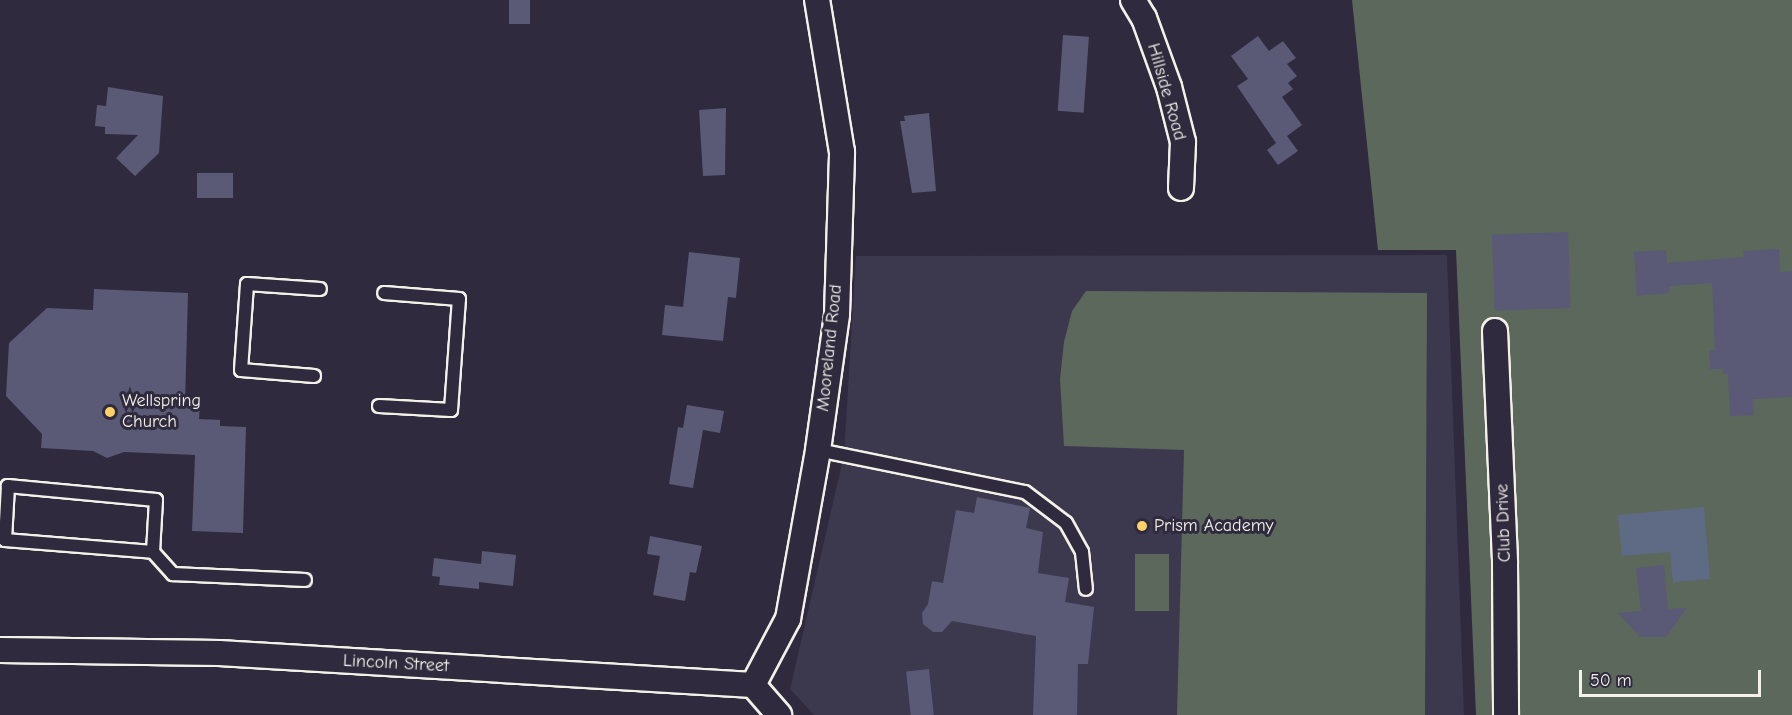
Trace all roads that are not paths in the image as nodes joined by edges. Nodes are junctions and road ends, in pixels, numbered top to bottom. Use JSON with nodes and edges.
{"nodes":[{"id":1,"x":818,"y":0,"type":"edge"},
{"id":2,"x":1133,"y":0,"type":"edge"},
{"id":3,"x":1181,"y":188,"type":"dead end"},
{"id":4,"x":320,"y":289,"type":"dead end"},
{"id":5,"x":384,"y":293,"type":"dead end"},
{"id":6,"x":1495,"y":330,"type":"dead end"},
{"id":7,"x":314,"y":376,"type":"dead end"},
{"id":8,"x":378,"y":406,"type":"dead end"},
{"id":9,"x":818,"y":450,"type":"junction"},
{"id":10,"x":153,"y":552,"type":"junction"},
{"id":11,"x":305,"y":580,"type":"dead end"},
{"id":12,"x":1086,"y":589,"type":"dead end"},
{"id":13,"x":0,"y":650,"type":"edge"},
{"id":14,"x":753,"y":686,"type":"junction"},
{"id":15,"x":779,"y":715,"type":"edge"},
{"id":16,"x":1506,"y":715,"type":"edge"}],
"edges":[{"from":1,"to":9,"type":"street","name":"Mooreland Road"},
{"from":2,"to":3,"type":"street","name":"Hillside Road"},
{"from":4,"to":7,"type":"lane"},
{"from":5,"to":8,"type":"lane"},
{"from":6,"to":16,"type":"street","name":"Club Drive"},
{"from":9,"to":12,"type":"lane"},
{"from":9,"to":14,"type":"street","name":"Mooreland Road"},
{"from":10,"to":10,"type":"lane"},
{"from":10,"to":11,"type":"lane"},
{"from":13,"to":14,"type":"street","name":"Lincoln Street"},
{"from":14,"to":15,"type":"street"}]}
